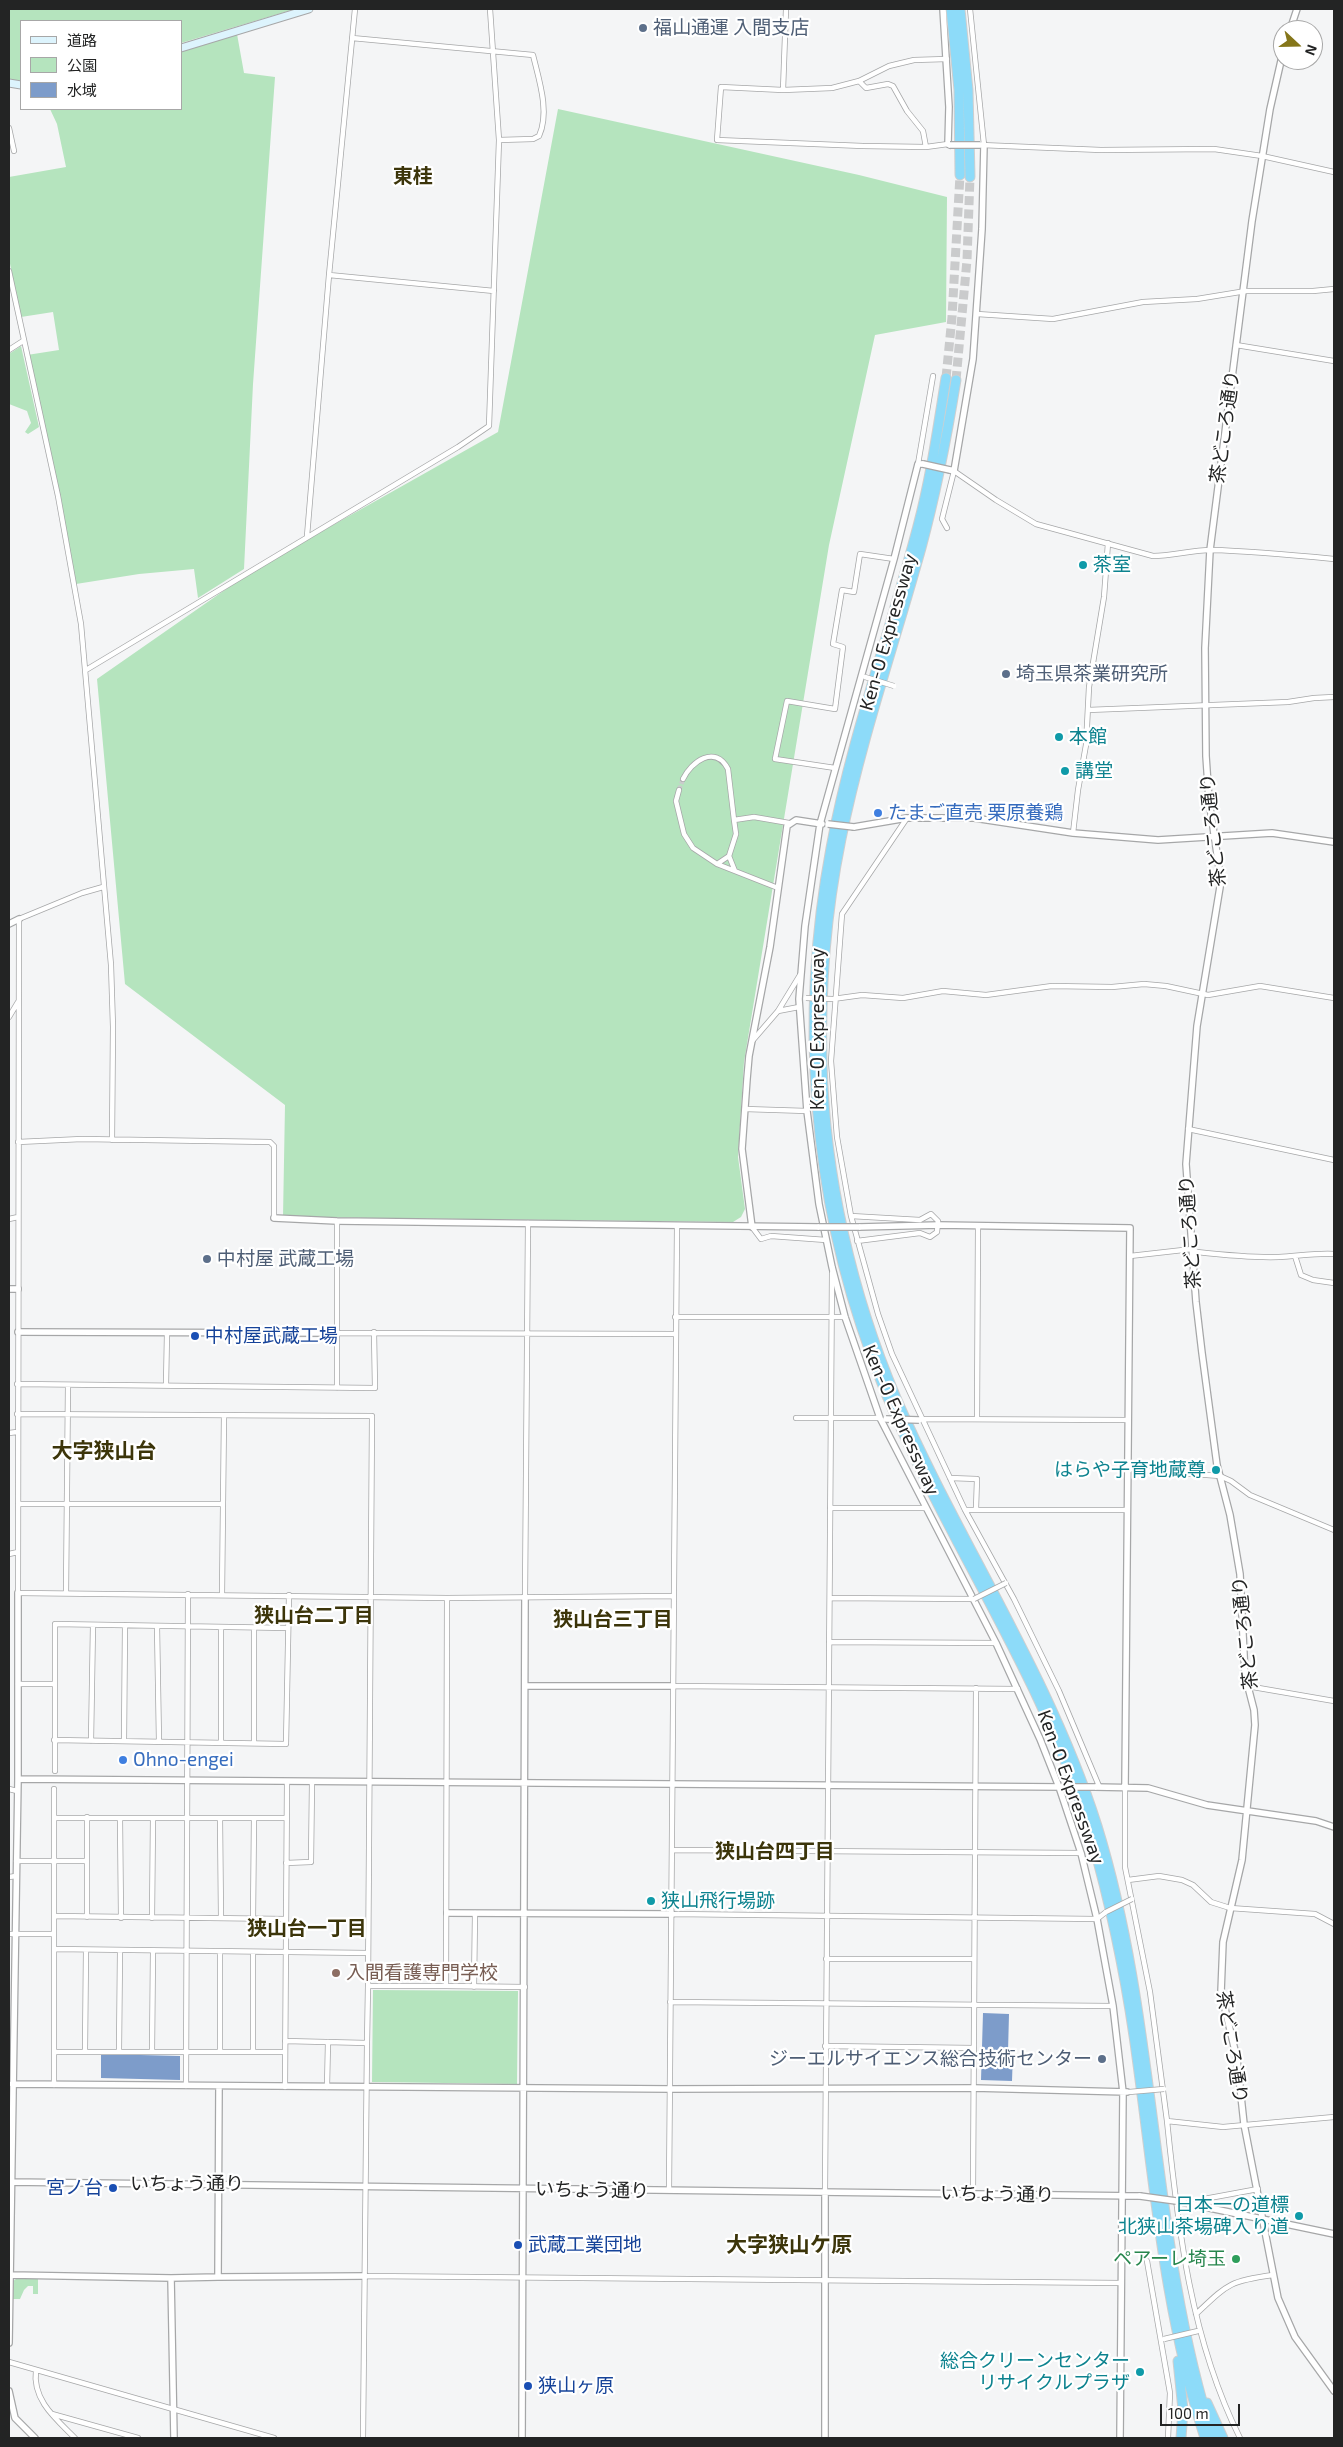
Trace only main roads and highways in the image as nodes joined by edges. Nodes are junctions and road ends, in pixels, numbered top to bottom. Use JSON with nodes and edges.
{"nodes":[{"id":1,"x":309,"y":9,"type":"edge"},
{"id":2,"x":951,"y":9,"type":"edge"},
{"id":3,"x":960,"y":9,"type":"edge"},
{"id":4,"x":300,"y":10,"type":"edge"},
{"id":5,"x":182,"y":48,"type":"edge"},
{"id":6,"x":960,"y":176,"type":"tunnel mouth"},
{"id":7,"x":970,"y":177,"type":"tunnel mouth"},
{"id":8,"x":946,"y":378,"type":"tunnel mouth"},
{"id":9,"x":956,"y":380,"type":"tunnel mouth"},
{"id":10,"x":1166,"y":2279,"type":"junction"},
{"id":11,"x":1176,"y":2292,"type":"junction"},
{"id":12,"x":1181,"y":2438,"type":"edge"},
{"id":13,"x":1205,"y":2438,"type":"edge"},
{"id":14,"x":1213,"y":2438,"type":"edge"},
{"id":15,"x":1223,"y":2438,"type":"edge"}],
"edges":[{"from":1,"to":4,"type":"main road"},
{"from":2,"to":6,"type":"highway"},
{"from":3,"to":7,"type":"highway"},
{"from":4,"to":5,"type":"main road"},
{"from":8,"to":10,"type":"highway","name":"Ken-O Expressway"},
{"from":9,"to":11,"type":"highway","name":"Ken-O Expressway"},
{"from":10,"to":12,"type":"highway"},
{"from":10,"to":13,"type":"highway","name":"Ken-O Expressway"},
{"from":11,"to":14,"type":"highway","name":"Ken-O Expressway"},
{"from":11,"to":15,"type":"highway"}]}
